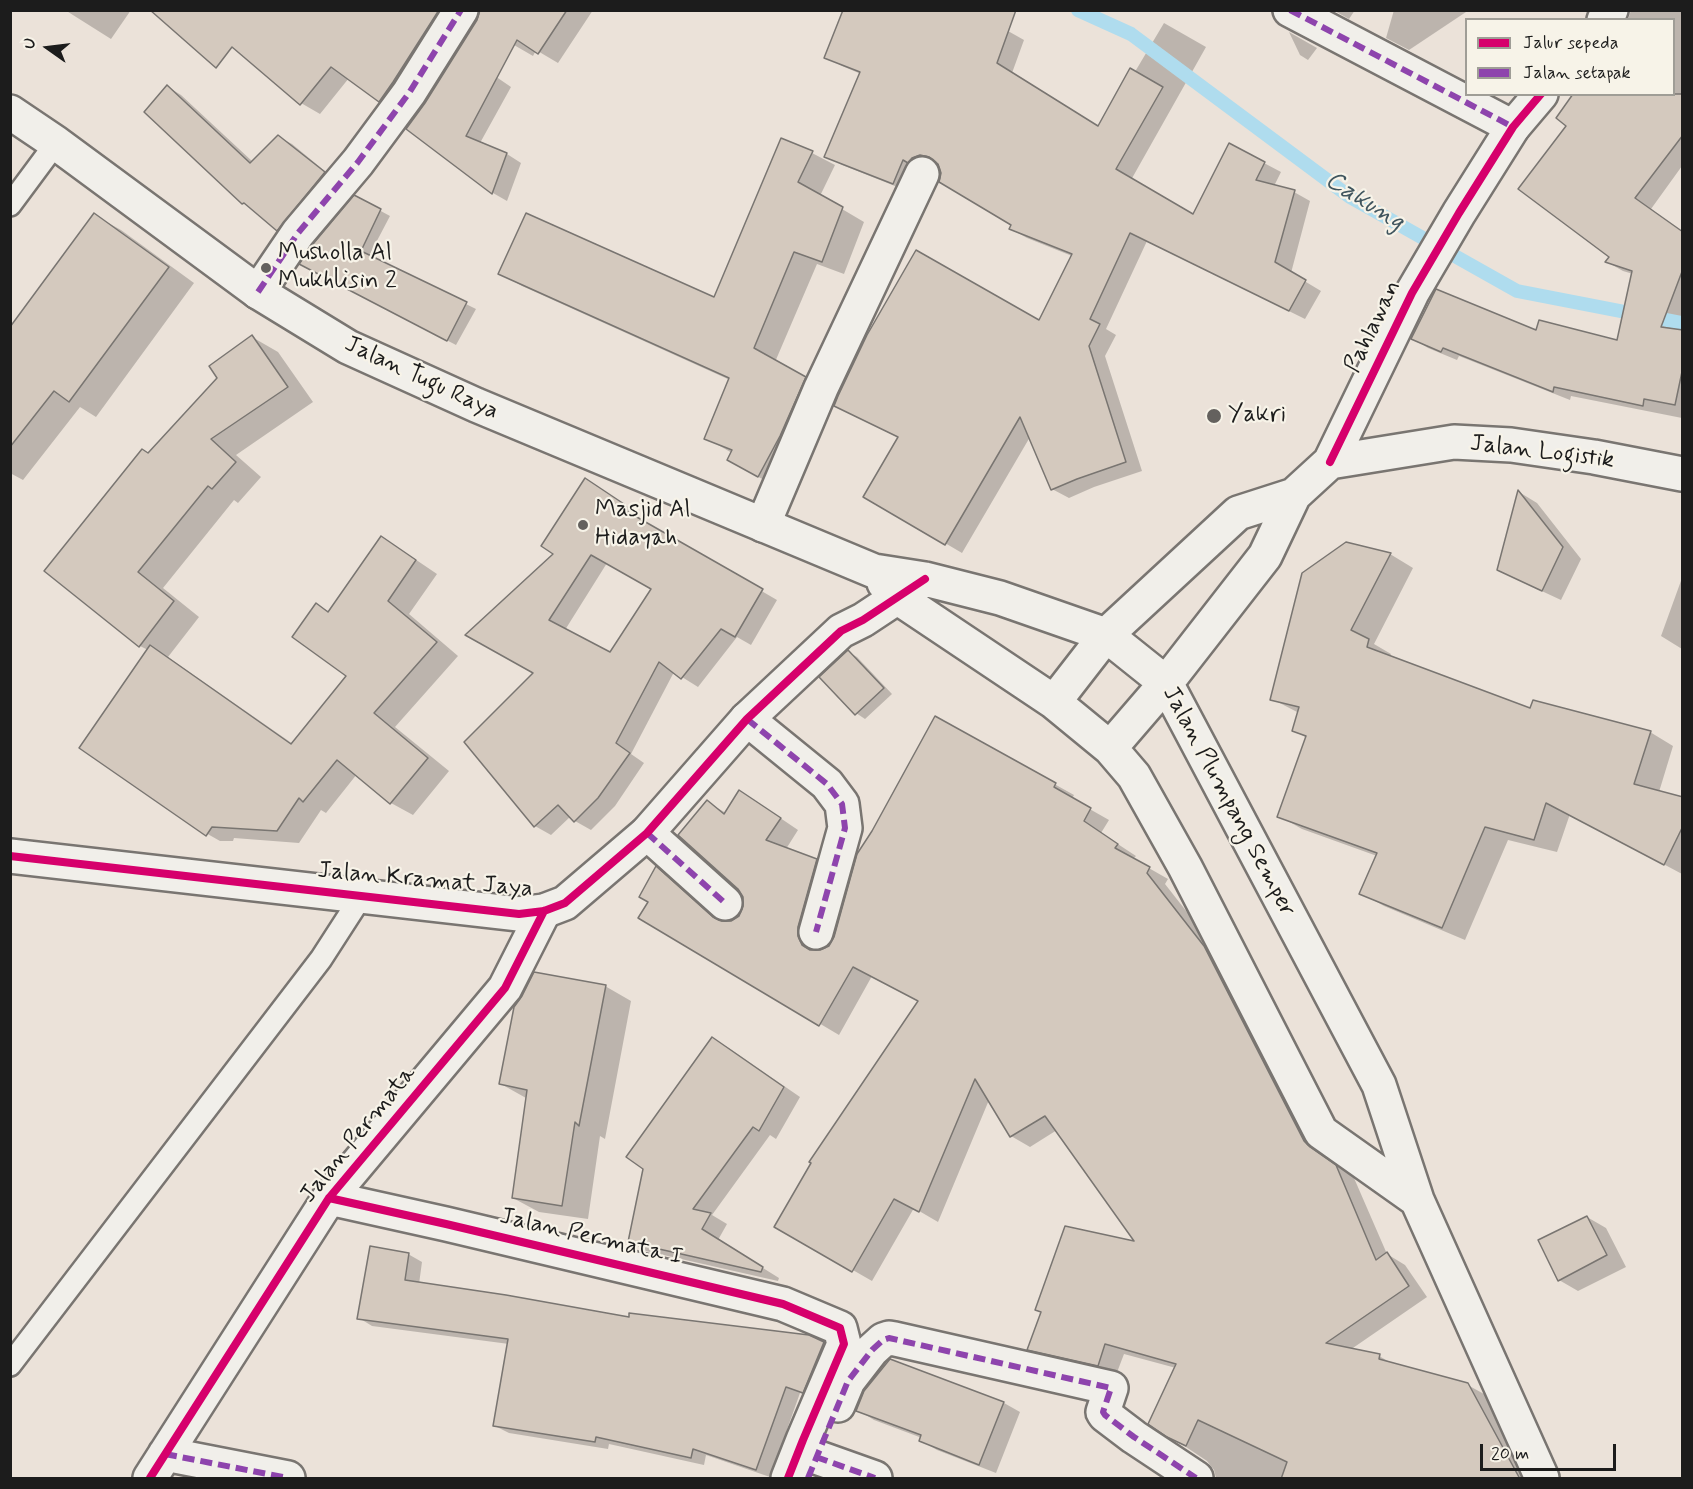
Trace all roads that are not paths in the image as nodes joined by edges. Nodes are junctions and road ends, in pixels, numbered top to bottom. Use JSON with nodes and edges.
{"nodes":[{"id":1,"x":461,"y":10,"type":"edge"},
{"id":2,"x":1290,"y":10,"type":"edge"},
{"id":3,"x":1539,"y":96,"type":"edge"},
{"id":4,"x":10,"y":112,"type":"edge"},
{"id":5,"x":1513,"y":127,"type":"junction"},
{"id":6,"x":56,"y":143,"type":"junction"},
{"id":7,"x":922,"y":174,"type":"dead end"},
{"id":8,"x":10,"y":205,"type":"edge"},
{"id":9,"x":258,"y":292,"type":"junction"},
{"id":10,"x":1330,"y":462,"type":"junction"},
{"id":11,"x":1683,"y":474,"type":"edge"},
{"id":12,"x":1294,"y":495,"type":"junction"},
{"id":13,"x":763,"y":525,"type":"junction"},
{"id":14,"x":874,"y":571,"type":"junction"},
{"id":15,"x":925,"y":579,"type":"junction"},
{"id":16,"x":897,"y":597,"type":"junction"},
{"id":17,"x":1106,"y":636,"type":"junction"},
{"id":18,"x":1166,"y":683,"type":"junction"},
{"id":19,"x":1054,"y":702,"type":"junction"},
{"id":20,"x":747,"y":719,"type":"junction"},
{"id":21,"x":1110,"y":748,"type":"junction"},
{"id":22,"x":648,"y":833,"type":"junction"},
{"id":23,"x":10,"y":856,"type":"edge"},
{"id":24,"x":362,"y":897,"type":"junction"},
{"id":25,"x":725,"y":903,"type":"dead end"},
{"id":26,"x":544,"y":910,"type":"junction"},
{"id":27,"x":816,"y":932,"type":"dead end"},
{"id":28,"x":329,"y":1198,"type":"junction"},
{"id":29,"x":1418,"y":1200,"type":"junction"},
{"id":30,"x":10,"y":1365,"type":"edge"},
{"id":31,"x":157,"y":1466,"type":"edge"},
{"id":32,"x":812,"y":1468,"type":"edge"},
{"id":33,"x":288,"y":1479,"type":"edge"},
{"id":34,"x":788,"y":1479,"type":"edge"},
{"id":35,"x":875,"y":1479,"type":"edge"},
{"id":36,"x":1196,"y":1479,"type":"edge"},
{"id":37,"x":1542,"y":1479,"type":"edge"}],
"edges":[{"from":1,"to":9,"type":"street"},
{"from":2,"to":5,"type":"street"},
{"from":3,"to":5,"type":"street","name":"Pahlawan"},
{"from":4,"to":6,"type":"street","name":"Jalan Tugu Raya"},
{"from":5,"to":10,"type":"street","name":"Pahlawan"},
{"from":6,"to":8,"type":"lane"},
{"from":6,"to":9,"type":"street","name":"Jalan Tugu Raya"},
{"from":7,"to":13,"type":"street"},
{"from":9,"to":13,"type":"street","name":"Jalan Tugu Raya"},
{"from":10,"to":11,"type":"street","name":"Jalan Logistik"},
{"from":10,"to":12,"type":"street","name":"Pahlawan"},
{"from":12,"to":17,"type":"street","name":"Pahlawan"},
{"from":12,"to":18,"type":"street","name":"Pahlawan"},
{"from":13,"to":14,"type":"street","name":"Jalan Tugu Raya"},
{"from":14,"to":15,"type":"street","name":"Jalan Plumpang Semper"},
{"from":14,"to":16,"type":"street"},
{"from":15,"to":16,"type":"street","name":"Jalan Kramat Jaya"},
{"from":15,"to":17,"type":"street","name":"Jalan Plumpang Semper"},
{"from":16,"to":19,"type":"street"},
{"from":16,"to":20,"type":"street","name":"Jalan Kramat Jaya"},
{"from":17,"to":18,"type":"street","name":"Jalan Plumpang Semper"},
{"from":17,"to":19,"type":"street","name":"Pahlawan"},
{"from":18,"to":21,"type":"street","name":"Pahlawan"},
{"from":18,"to":29,"type":"street","name":"Jalan Plumpang Semper"},
{"from":19,"to":21,"type":"street"},
{"from":20,"to":22,"type":"street","name":"Jalan Kramat Jaya"},
{"from":20,"to":27,"type":"street"},
{"from":21,"to":29,"type":"street"},
{"from":22,"to":25,"type":"street"},
{"from":22,"to":26,"type":"street","name":"Jalan Kramat Jaya"},
{"from":23,"to":24,"type":"street","name":"Jalan Kramat Jaya"},
{"from":24,"to":26,"type":"street","name":"Jalan Kramat Jaya"},
{"from":24,"to":30,"type":"lane"},
{"from":26,"to":28,"type":"street","name":"Jalan Permata"},
{"from":28,"to":31,"type":"street","name":"Jalan Permata"},
{"from":28,"to":34,"type":"street","name":"Jalan Permata I"},
{"from":29,"to":37,"type":"street","name":"Jalan Plumpang Semper"},
{"from":31,"to":33,"type":"street"},
{"from":32,"to":35,"type":"street"},
{"from":32,"to":36,"type":"street"}]}
